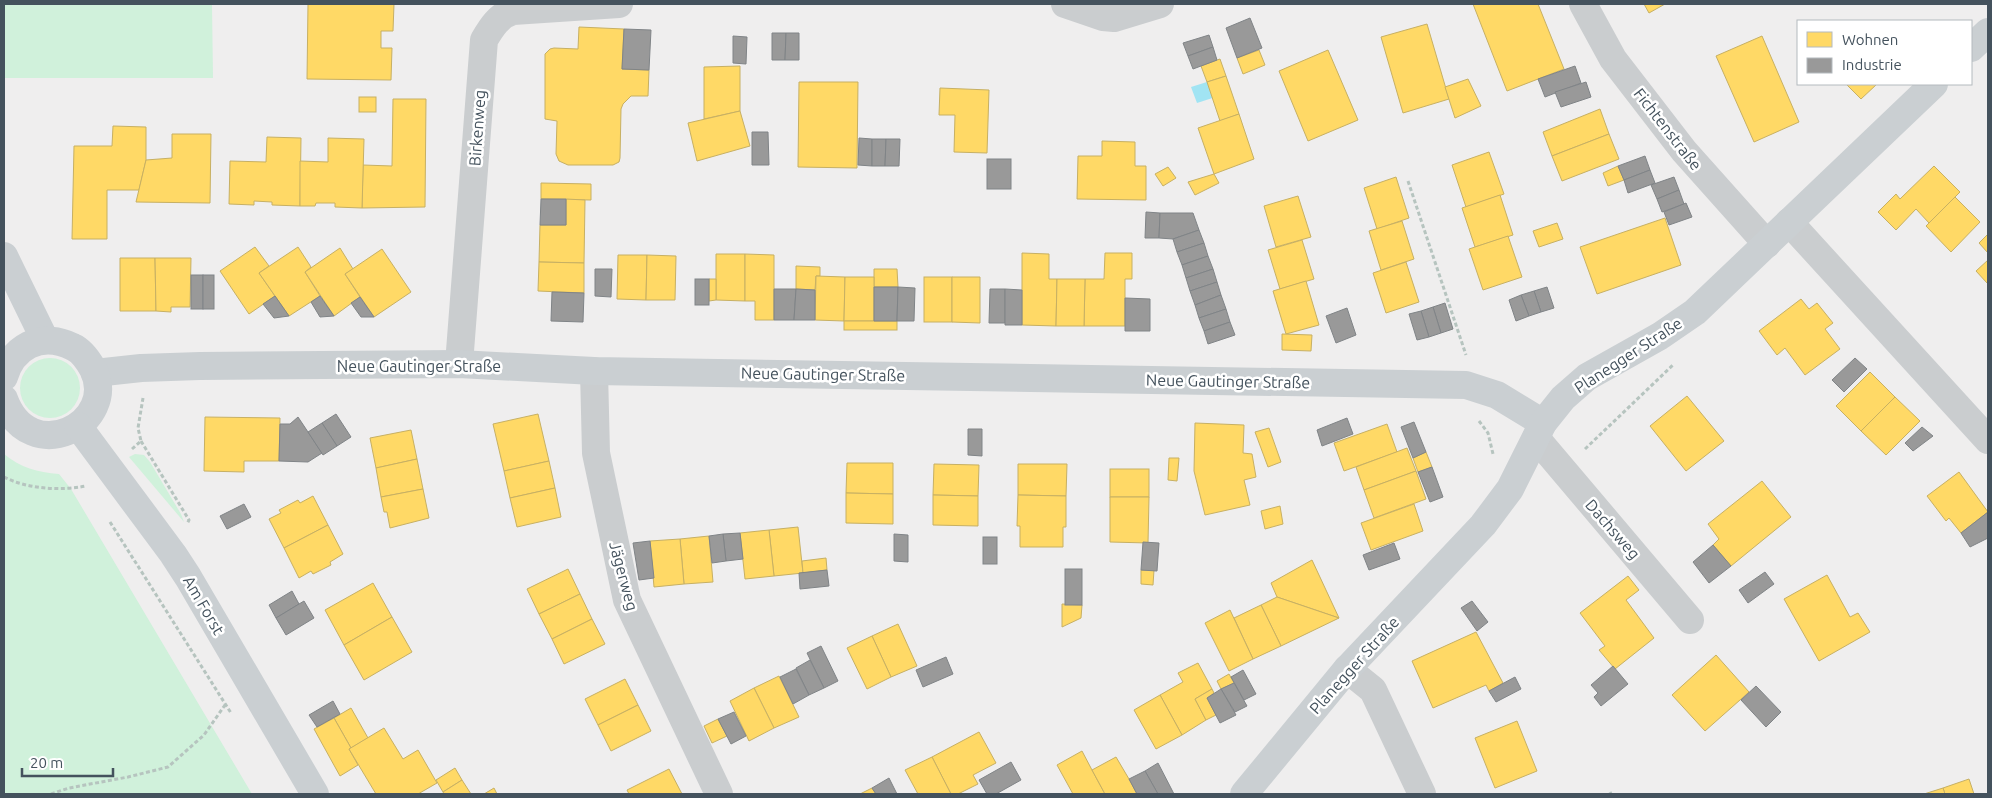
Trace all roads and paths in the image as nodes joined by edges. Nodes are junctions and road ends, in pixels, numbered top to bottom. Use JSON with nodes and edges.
{"nodes":[{"id":1,"x":619,"y":4,"type":"edge"},
{"id":2,"x":1065,"y":4,"type":"edge"},
{"id":3,"x":1160,"y":4,"type":"edge"},
{"id":4,"x":1583,"y":4,"type":"edge"},
{"id":5,"x":1988,"y":32,"type":"edge"},
{"id":6,"x":1972,"y":47,"type":"edge"},
{"id":7,"x":1933,"y":85,"type":"edge"},
{"id":8,"x":1408,"y":181,"type":"dead end"},
{"id":9,"x":1789,"y":222,"type":"junction"},
{"id":10,"x":1767,"y":244,"type":"junction"},
{"id":11,"x":4,"y":256,"type":"edge"},
{"id":12,"x":45,"y":340,"type":"junction"},
{"id":13,"x":1680,"y":358,"type":"dead end"},
{"id":14,"x":459,"y":364,"type":"junction"},
{"id":15,"x":594,"y":370,"type":"junction"},
{"id":16,"x":95,"y":373,"type":"junction"},
{"id":17,"x":4,"y":377,"type":"edge"},
{"id":18,"x":1463,"y":386,"type":"junction"},
{"id":19,"x":149,"y":396,"type":"dead end"},
{"id":20,"x":4,"y":399,"type":"edge"},
{"id":21,"x":1477,"y":418,"type":"dead end"},
{"id":22,"x":78,"y":426,"type":"junction"},
{"id":23,"x":1540,"y":430,"type":"junction"},
{"id":24,"x":1988,"y":440,"type":"edge"},
{"id":25,"x":1499,"y":443,"type":"dead end"},
{"id":26,"x":1492,"y":446,"type":"junction"},
{"id":27,"x":1494,"y":456,"type":"dead end"},
{"id":28,"x":110,"y":468,"type":"junction"},
{"id":29,"x":1563,"y":470,"type":"junction"},
{"id":30,"x":4,"y":477,"type":"edge"},
{"id":31,"x":108,"y":519,"type":"dead end"},
{"id":32,"x":1690,"y":620,"type":"dead end"},
{"id":33,"x":1347,"y":669,"type":"junction"},
{"id":34,"x":225,"y":705,"type":"junction"},
{"id":35,"x":236,"y":721,"type":"dead end"},
{"id":36,"x":51,"y":794,"type":"edge"},
{"id":37,"x":315,"y":794,"type":"edge"},
{"id":38,"x":719,"y":794,"type":"edge"},
{"id":39,"x":1244,"y":794,"type":"edge"},
{"id":40,"x":1422,"y":794,"type":"edge"}],
"edges":[{"from":1,"to":14,"type":"street","name":"Birkenweg"},
{"from":2,"to":3,"type":"street"},
{"from":4,"to":10,"type":"street","name":"Fichtenstraße"},
{"from":5,"to":6,"type":"street"},
{"from":7,"to":9,"type":"street","name":"Planegger Straße"},
{"from":8,"to":18,"type":"path"},
{"from":9,"to":10,"type":"street","name":"Planegger Straße"},
{"from":9,"to":24,"type":"street"},
{"from":10,"to":23,"type":"street","name":"Planegger Straße"},
{"from":11,"to":12,"type":"street"},
{"from":12,"to":16,"type":"street"},
{"from":12,"to":17,"type":"street"},
{"from":13,"to":29,"type":"path"},
{"from":14,"to":15,"type":"street","name":"Neue Gautinger Straße"},
{"from":14,"to":16,"type":"street","name":"Neue Gautinger Straße"},
{"from":15,"to":18,"type":"street","name":"Neue Gautinger Straße"},
{"from":15,"to":38,"type":"street","name":"Jägerweg"},
{"from":16,"to":22,"type":"street"},
{"from":18,"to":23,"type":"street","name":"Neue Gautinger Straße"},
{"from":19,"to":28,"type":"path"},
{"from":20,"to":22,"type":"street"},
{"from":21,"to":26,"type":"path"},
{"from":22,"to":28,"type":"street","name":"Am Forst"},
{"from":23,"to":29,"type":"street","name":"Dachsweg"},
{"from":23,"to":33,"type":"street","name":"Planegger Straße"},
{"from":25,"to":26,"type":"path"},
{"from":26,"to":27,"type":"path"},
{"from":28,"to":30,"type":"path"},
{"from":28,"to":37,"type":"street","name":"Am Forst"},
{"from":29,"to":32,"type":"street","name":"Dachsweg"},
{"from":31,"to":34,"type":"path"},
{"from":33,"to":39,"type":"street","name":"Planegger Straße"},
{"from":33,"to":40,"type":"street"},
{"from":34,"to":35,"type":"path"},
{"from":34,"to":36,"type":"path"}]}
